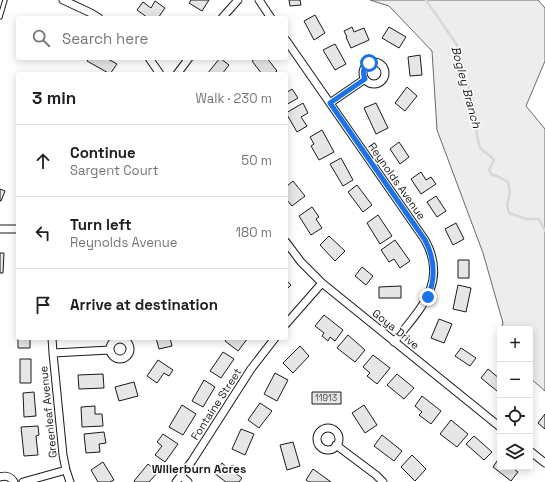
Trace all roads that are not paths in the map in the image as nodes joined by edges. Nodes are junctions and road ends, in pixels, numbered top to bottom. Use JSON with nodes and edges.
{"nodes":[{"id":1,"x":4,"y":0,"type":"edge"},
{"id":2,"x":63,"y":0,"type":"edge"},
{"id":3,"x":238,"y":0,"type":"edge"},
{"id":4,"x":259,"y":0,"type":"edge"},
{"id":5,"x":96,"y":16,"type":"edge"},
{"id":6,"x":224,"y":16,"type":"edge"},
{"id":7,"x":270,"y":16,"type":"edge"},
{"id":8,"x":0,"y":17,"type":"edge"},
{"id":9,"x":288,"y":43,"type":"edge"},
{"id":10,"x":150,"y":60,"type":"edge"},
{"id":11,"x":188,"y":60,"type":"edge"},
{"id":12,"x":159,"y":72,"type":"edge"},
{"id":13,"x":178,"y":72,"type":"edge"},
{"id":14,"x":365,"y":79,"type":"dead end"},
{"id":15,"x":330,"y":103,"type":"junction"},
{"id":16,"x":0,"y":229,"type":"edge"},
{"id":17,"x":16,"y":229,"type":"edge"},
{"id":18,"x":288,"y":245,"type":"edge"},
{"id":19,"x":322,"y":282,"type":"junction"},
{"id":20,"x":288,"y":322,"type":"edge"},
{"id":21,"x":52,"y":340,"type":"edge"},
{"id":22,"x":273,"y":340,"type":"edge"},
{"id":23,"x":394,"y":342,"type":"junction"},
{"id":24,"x":110,"y":350,"type":"dead end"},
{"id":25,"x":53,"y":353,"type":"junction"},
{"id":26,"x":497,"y":425,"type":"edge"},
{"id":27,"x":336,"y":446,"type":"dead end"},
{"id":28,"x":533,"y":453,"type":"edge"},
{"id":29,"x":545,"y":463,"type":"edge"},
{"id":30,"x":66,"y":470,"type":"junction"},
{"id":31,"x":0,"y":477,"type":"edge"},
{"id":32,"x":178,"y":479,"type":"edge"},
{"id":33,"x":14,"y":482,"type":"edge"},
{"id":34,"x":23,"y":482,"type":"edge"},
{"id":35,"x":70,"y":482,"type":"edge"},
{"id":36,"x":188,"y":482,"type":"edge"},
{"id":37,"x":383,"y":482,"type":"edge"}],
"edges":[{"from":1,"to":8,"type":"lane"},
{"from":2,"to":5,"type":"street"},
{"from":3,"to":6,"type":"street"},
{"from":4,"to":7,"type":"street"},
{"from":9,"to":15,"type":"street","name":"Reynolds Avenue"},
{"from":10,"to":12,"type":"street"},
{"from":11,"to":13,"type":"street"},
{"from":14,"to":15,"type":"street"},
{"from":15,"to":23,"type":"street","name":"Reynolds Avenue"},
{"from":16,"to":17,"type":"street"},
{"from":18,"to":19,"type":"street","name":"Goya Drive"},
{"from":19,"to":20,"type":"street"},
{"from":19,"to":23,"type":"street","name":"Goya Drive"},
{"from":21,"to":25,"type":"street","name":"Greenleaf Avenue"},
{"from":22,"to":32,"type":"street","name":"Fontaine Street"},
{"from":23,"to":26,"type":"street","name":"Goya Drive"},
{"from":24,"to":25,"type":"street"},
{"from":25,"to":30,"type":"street","name":"Greenleaf Avenue"},
{"from":27,"to":37,"type":"street"},
{"from":28,"to":29,"type":"street"},
{"from":30,"to":34,"type":"street"},
{"from":30,"to":35,"type":"street","name":"Greenleaf Avenue"},
{"from":31,"to":33,"type":"street"},
{"from":32,"to":36,"type":"street"}]}
